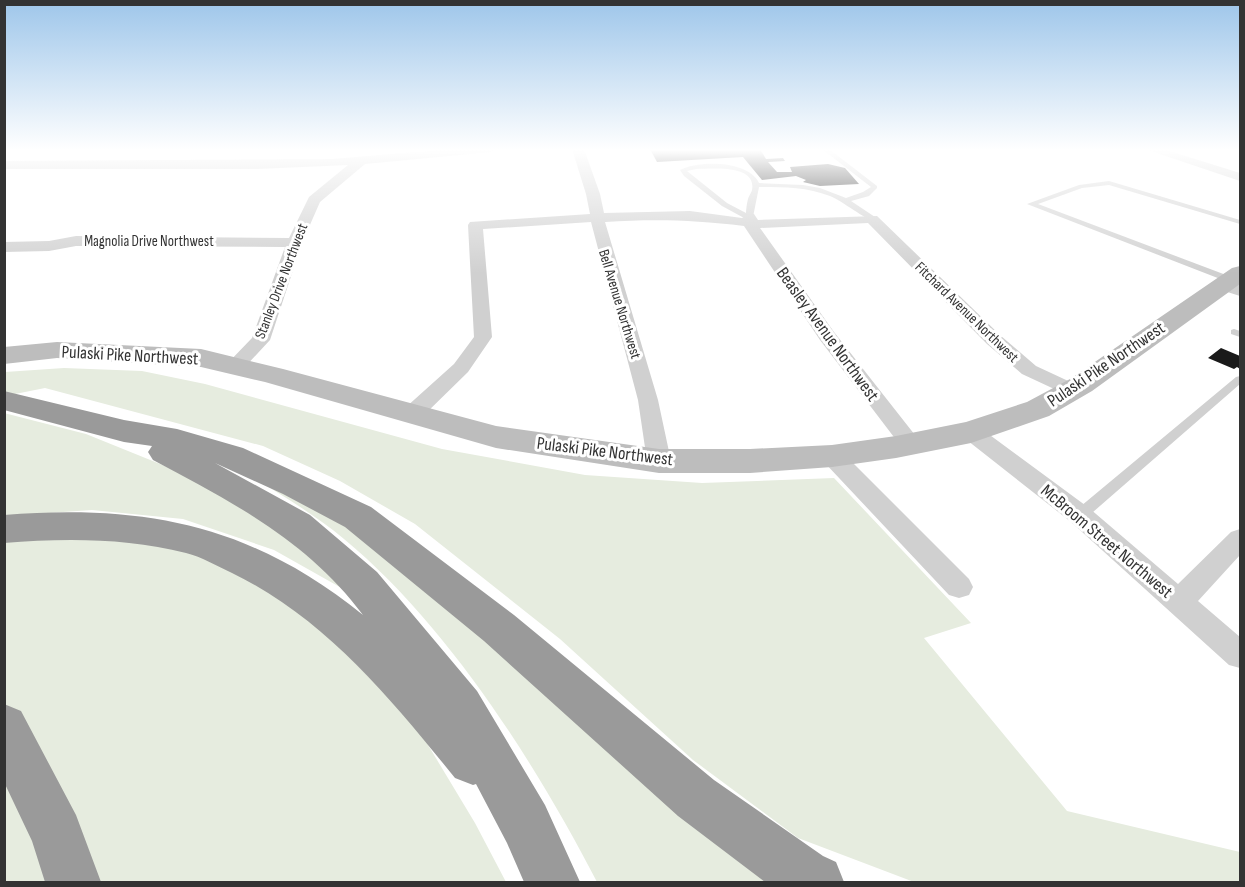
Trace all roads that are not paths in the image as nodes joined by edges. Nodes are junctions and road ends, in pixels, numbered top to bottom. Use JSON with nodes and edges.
{"nodes":[{"id":1,"x":325,"y":190,"type":"edge"},
{"id":2,"x":592,"y":190,"type":"edge"},
{"id":3,"x":707,"y":190,"type":"edge"},
{"id":4,"x":755,"y":190,"type":"edge"},
{"id":5,"x":819,"y":190,"type":"edge"},
{"id":6,"x":873,"y":190,"type":"edge"},
{"id":7,"x":1069,"y":190,"type":"edge"},
{"id":8,"x":1134,"y":190,"type":"edge"},
{"id":9,"x":846,"y":200,"type":"junction"},
{"id":10,"x":596,"y":218,"type":"junction"},
{"id":11,"x":872,"y":219,"type":"junction"},
{"id":12,"x":749,"y":220,"type":"junction"},
{"id":13,"x":1240,"y":222,"type":"edge"},
{"id":14,"x":4,"y":239,"type":"edge"},
{"id":15,"x":76,"y":242,"type":"junction"},
{"id":16,"x":294,"y":243,"type":"junction"},
{"id":17,"x":4,"y":247,"type":"edge"},
{"id":18,"x":1234,"y":282,"type":"edge"},
{"id":19,"x":4,"y":356,"type":"edge"},
{"id":20,"x":235,"y":366,"type":"junction"},
{"id":21,"x":1240,"y":379,"type":"edge"},
{"id":22,"x":1072,"y":390,"type":"junction"},
{"id":23,"x":6,"y":401,"type":"edge"},
{"id":24,"x":412,"y":413,"type":"junction"},
{"id":25,"x":124,"y":431,"type":"junction"},
{"id":26,"x":971,"y":432,"type":"junction"},
{"id":27,"x":911,"y":444,"type":"junction"},
{"id":28,"x":832,"y":456,"type":"junction"},
{"id":29,"x":659,"y":461,"type":"junction"},
{"id":30,"x":1080,"y":515,"type":"junction"},
{"id":31,"x":4,"y":529,"type":"edge"},
{"id":32,"x":1240,"y":539,"type":"edge"},
{"id":33,"x":959,"y":587,"type":"dead end"},
{"id":34,"x":1180,"y":602,"type":"junction"},
{"id":35,"x":1240,"y":655,"type":"edge"},
{"id":36,"x":4,"y":728,"type":"edge"},
{"id":37,"x":526,"y":824,"type":"junction"},
{"id":38,"x":73,"y":882,"type":"edge"},
{"id":39,"x":552,"y":882,"type":"edge"},
{"id":40,"x":816,"y":882,"type":"edge"}],
"edges":[{"from":1,"to":16,"type":"street","name":"Stanley Drive Northwest"},
{"from":2,"to":10,"type":"street","name":"Bell Avenue Northwest"},
{"from":3,"to":12,"type":"lane"},
{"from":4,"to":12,"type":"lane"},
{"from":5,"to":9,"type":"lane"},
{"from":6,"to":9,"type":"lane"},
{"from":7,"to":18,"type":"lane"},
{"from":8,"to":13,"type":"lane"},
{"from":9,"to":11,"type":"lane"},
{"from":10,"to":12,"type":"street"},
{"from":10,"to":24,"type":"street"},
{"from":10,"to":29,"type":"street","name":"Bell Avenue Northwest"},
{"from":11,"to":12,"type":"street"},
{"from":11,"to":22,"type":"street","name":"Fitchard Avenue Northwest"},
{"from":12,"to":27,"type":"street","name":"Beasley Avenue Northwest"},
{"from":14,"to":15,"type":"street"},
{"from":15,"to":16,"type":"street","name":"Magnolia Drive Northwest"},
{"from":15,"to":17,"type":"street","name":"Magnolia Drive Northwest"},
{"from":16,"to":20,"type":"street","name":"Stanley Drive Northwest"},
{"from":18,"to":22,"type":"main road","name":"Pulaski Pike Northwest"},
{"from":19,"to":20,"type":"main road","name":"Pulaski Pike Northwest"},
{"from":20,"to":24,"type":"main road","name":"Pulaski Pike Northwest"},
{"from":21,"to":30,"type":"lane"},
{"from":22,"to":26,"type":"main road","name":"Pulaski Pike Northwest"},
{"from":23,"to":25,"type":"highway"},
{"from":24,"to":29,"type":"main road","name":"Pulaski Pike Northwest"},
{"from":25,"to":37,"type":"highway"},
{"from":25,"to":40,"type":"highway"},
{"from":26,"to":27,"type":"main road","name":"Pulaski Pike Northwest"},
{"from":26,"to":30,"type":"street","name":"McBroom Street Northwest"},
{"from":27,"to":28,"type":"main road","name":"Pulaski Pike Northwest"},
{"from":28,"to":29,"type":"main road","name":"Pulaski Pike Northwest"},
{"from":28,"to":33,"type":"street"},
{"from":30,"to":34,"type":"street","name":"McBroom Street Northwest"},
{"from":31,"to":37,"type":"highway"},
{"from":32,"to":34,"type":"street"},
{"from":34,"to":35,"type":"street","name":"McBroom Street Northwest"},
{"from":36,"to":38,"type":"highway"},
{"from":37,"to":39,"type":"highway"}]}
